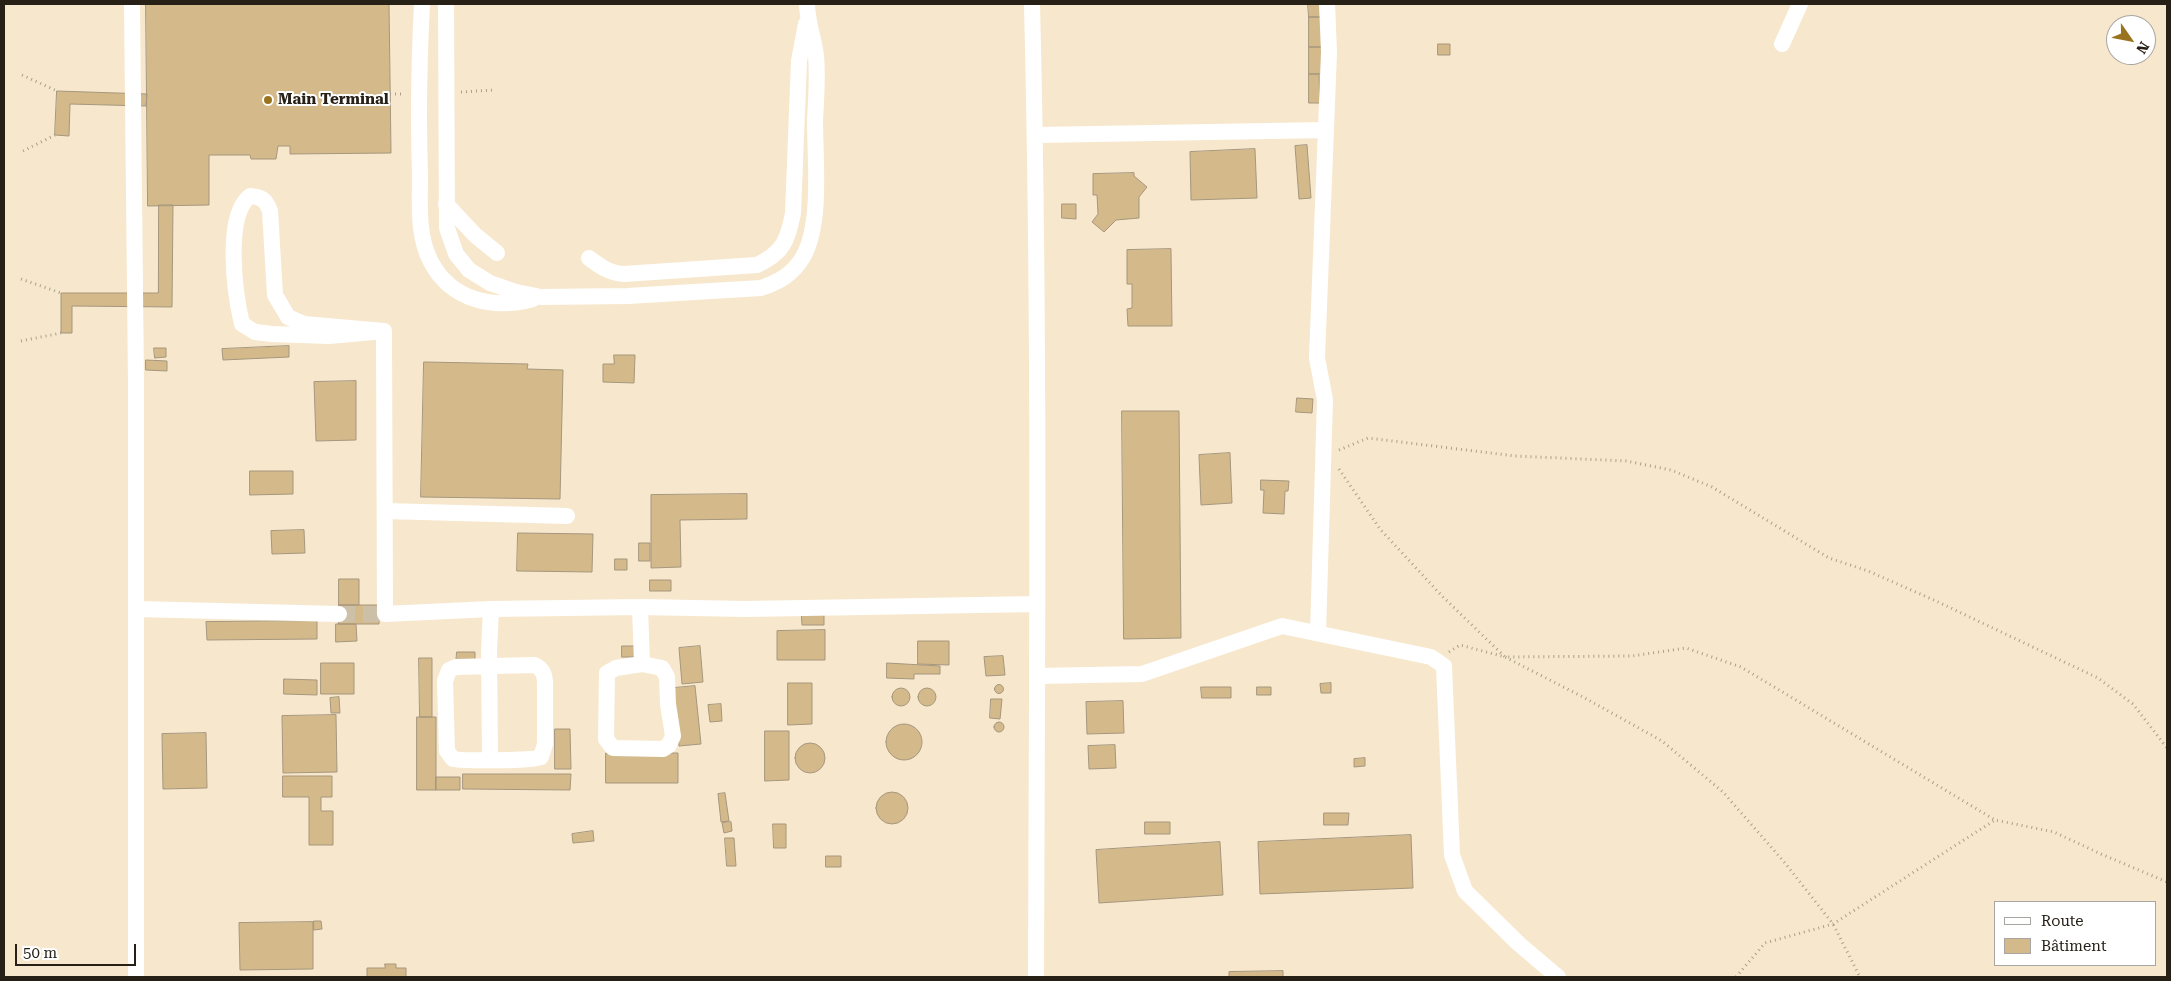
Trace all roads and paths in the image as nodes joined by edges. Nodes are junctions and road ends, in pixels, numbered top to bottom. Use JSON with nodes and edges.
{"nodes":[{"id":1,"x":132,"y":4,"type":"edge"},
{"id":2,"x":422,"y":4,"type":"edge"},
{"id":3,"x":446,"y":4,"type":"edge"},
{"id":4,"x":1032,"y":4,"type":"edge"},
{"id":5,"x":1327,"y":4,"type":"edge"},
{"id":6,"x":1800,"y":4,"type":"edge"},
{"id":7,"x":807,"y":11,"type":"edge"},
{"id":8,"x":1782,"y":44,"type":"dead end"},
{"id":9,"x":22,"y":75,"type":"dead end"},
{"id":10,"x":57,"y":91,"type":"dead end"},
{"id":11,"x":1326,"y":130,"type":"junction"},
{"id":12,"x":55,"y":135,"type":"dead end"},
{"id":13,"x":1036,"y":135,"type":"junction"},
{"id":14,"x":23,"y":151,"type":"dead end"},
{"id":15,"x":446,"y":204,"type":"junction"},
{"id":16,"x":497,"y":253,"type":"dead end"},
{"id":17,"x":584,"y":261,"type":"dead end"},
{"id":18,"x":21,"y":279,"type":"dead end"},
{"id":19,"x":61,"y":293,"type":"dead end"},
{"id":20,"x":541,"y":297,"type":"junction"},
{"id":21,"x":384,"y":331,"type":"junction"},
{"id":22,"x":61,"y":332,"type":"dead end"},
{"id":23,"x":21,"y":342,"type":"dead end"},
{"id":24,"x":1337,"y":450,"type":"dead end"},
{"id":25,"x":1334,"y":461,"type":"dead end"},
{"id":26,"x":385,"y":512,"type":"junction"},
{"id":27,"x":567,"y":516,"type":"dead end"},
{"id":28,"x":1037,"y":604,"type":"junction"},
{"id":29,"x":640,"y":608,"type":"junction"},
{"id":30,"x":136,"y":609,"type":"junction"},
{"id":31,"x":491,"y":609,"type":"junction"},
{"id":32,"x":339,"y":614,"type":"tunnel mouth"},
{"id":33,"x":1318,"y":633,"type":"junction"},
{"id":34,"x":1505,"y":657,"type":"junction"},
{"id":35,"x":1436,"y":660,"type":"junction"},
{"id":36,"x":642,"y":664,"type":"junction"},
{"id":37,"x":489,"y":666,"type":"junction"},
{"id":38,"x":1037,"y":676,"type":"junction"},
{"id":39,"x":2167,"y":748,"type":"edge"},
{"id":40,"x":490,"y":759,"type":"junction"},
{"id":41,"x":1995,"y":820,"type":"junction"},
{"id":42,"x":2167,"y":882,"type":"edge"},
{"id":43,"x":1833,"y":924,"type":"junction"},
{"id":44,"x":136,"y":977,"type":"edge"},
{"id":45,"x":1036,"y":977,"type":"edge"},
{"id":46,"x":1558,"y":977,"type":"edge"},
{"id":47,"x":1736,"y":977,"type":"edge"},
{"id":48,"x":1860,"y":977,"type":"edge"}],
"edges":[{"from":1,"to":30,"type":"street"},
{"from":2,"to":20,"type":"street"},
{"from":3,"to":15,"type":"street"},
{"from":4,"to":13,"type":"street"},
{"from":5,"to":11,"type":"street"},
{"from":6,"to":8,"type":"street"},
{"from":7,"to":17,"type":"street"},
{"from":7,"to":20,"type":"street"},
{"from":9,"to":10,"type":"path"},
{"from":11,"to":13,"type":"street"},
{"from":11,"to":33,"type":"street"},
{"from":12,"to":14,"type":"path"},
{"from":13,"to":28,"type":"street"},
{"from":15,"to":16,"type":"street"},
{"from":15,"to":20,"type":"street"},
{"from":18,"to":19,"type":"path"},
{"from":21,"to":21,"type":"street"},
{"from":21,"to":26,"type":"street"},
{"from":22,"to":23,"type":"path"},
{"from":24,"to":39,"type":"path"},
{"from":25,"to":34,"type":"path"},
{"from":26,"to":27,"type":"street"},
{"from":26,"to":31,"type":"street"},
{"from":28,"to":29,"type":"street"},
{"from":28,"to":38,"type":"street"},
{"from":29,"to":31,"type":"street"},
{"from":29,"to":36,"type":"street"},
{"from":30,"to":32,"type":"street"},
{"from":30,"to":44,"type":"street"},
{"from":31,"to":37,"type":"street"},
{"from":33,"to":35,"type":"street"},
{"from":33,"to":38,"type":"street"},
{"from":34,"to":35,"type":"path"},
{"from":34,"to":41,"type":"path"},
{"from":34,"to":43,"type":"path"},
{"from":35,"to":46,"type":"street"},
{"from":36,"to":36,"type":"street"},
{"from":37,"to":40,"type":"street"},
{"from":37,"to":40,"type":"street"},
{"from":37,"to":40,"type":"street"},
{"from":38,"to":45,"type":"street"},
{"from":41,"to":42,"type":"path"},
{"from":41,"to":43,"type":"path"},
{"from":43,"to":47,"type":"path"},
{"from":43,"to":48,"type":"path"}]}
